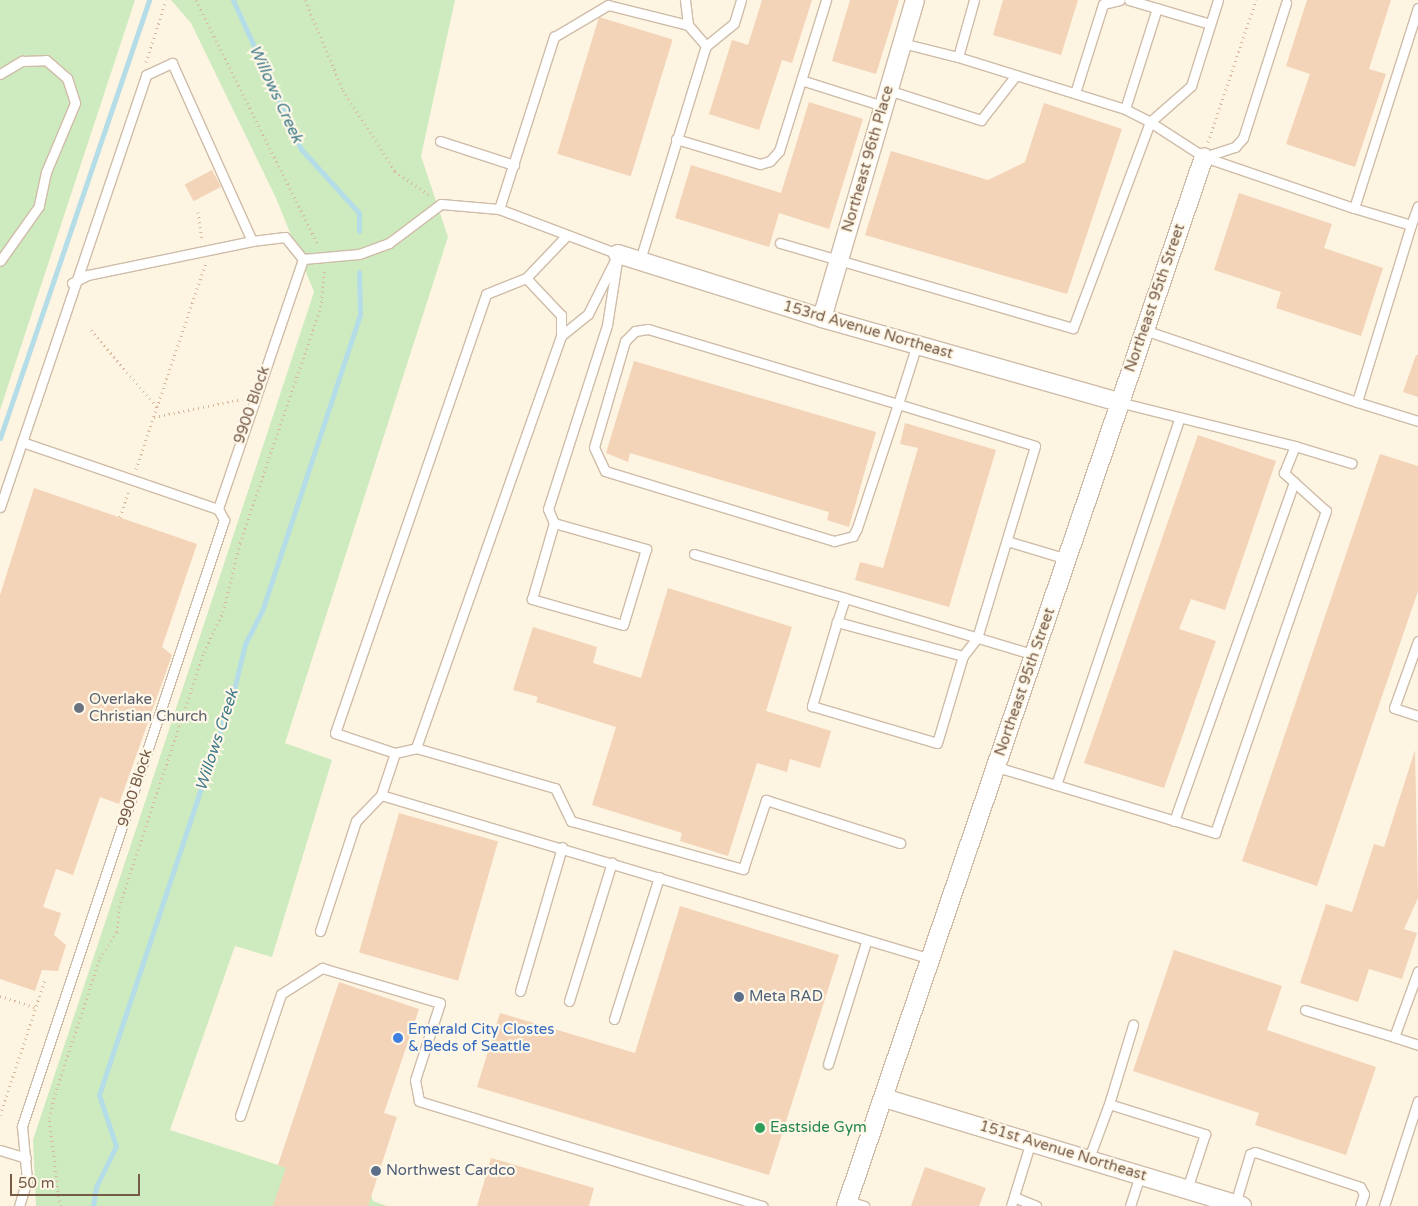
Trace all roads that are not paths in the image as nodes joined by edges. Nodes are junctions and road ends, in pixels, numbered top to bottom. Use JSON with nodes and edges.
{"nodes":[{"id":1,"x":685,"y":0,"type":"edge"},
{"id":2,"x":741,"y":0,"type":"edge"},
{"id":3,"x":826,"y":0,"type":"edge"},
{"id":4,"x":915,"y":0,"type":"edge"},
{"id":5,"x":974,"y":0,"type":"edge"},
{"id":6,"x":1120,"y":0,"type":"edge"},
{"id":7,"x":1129,"y":0,"type":"edge"},
{"id":8,"x":1218,"y":0,"type":"edge"},
{"id":9,"x":1286,"y":3,"type":"dead end"},
{"id":10,"x":1158,"y":8,"type":"junction"},
{"id":11,"x":1418,"y":8,"type":"edge"},
{"id":12,"x":1210,"y":24,"type":"junction"},
{"id":13,"x":688,"y":25,"type":"junction"},
{"id":14,"x":902,"y":43,"type":"junction"},
{"id":15,"x":706,"y":46,"type":"junction"},
{"id":16,"x":958,"y":58,"type":"junction"},
{"id":17,"x":0,"y":74,"type":"edge"},
{"id":18,"x":1016,"y":75,"type":"junction"},
{"id":19,"x":801,"y":80,"type":"junction"},
{"id":20,"x":1075,"y":94,"type":"junction"},
{"id":21,"x":885,"y":98,"type":"junction"},
{"id":22,"x":1125,"y":109,"type":"junction"},
{"id":23,"x":1150,"y":122,"type":"junction"},
{"id":24,"x":676,"y":139,"type":"junction"},
{"id":25,"x":440,"y":141,"type":"dead end"},
{"id":26,"x":1204,"y":157,"type":"junction"},
{"id":27,"x":514,"y":165,"type":"junction"},
{"id":28,"x":1418,"y":206,"type":"edge"},
{"id":29,"x":1354,"y":208,"type":"junction"},
{"id":30,"x":499,"y":209,"type":"junction"},
{"id":31,"x":1412,"y":225,"type":"junction"},
{"id":32,"x":567,"y":235,"type":"junction"},
{"id":33,"x":252,"y":241,"type":"junction"},
{"id":34,"x":780,"y":243,"type":"dead end"},
{"id":35,"x":618,"y":254,"type":"junction"},
{"id":36,"x":839,"y":258,"type":"junction"},
{"id":37,"x":303,"y":260,"type":"junction"},
{"id":38,"x":640,"y":260,"type":"junction"},
{"id":39,"x":0,"y":261,"type":"edge"},
{"id":40,"x":526,"y":278,"type":"junction"},
{"id":41,"x":72,"y":283,"type":"junction"},
{"id":42,"x":822,"y":318,"type":"junction"},
{"id":43,"x":1144,"y":330,"type":"junction"},
{"id":44,"x":561,"y":336,"type":"junction"},
{"id":45,"x":917,"y":344,"type":"junction"},
{"id":46,"x":1119,"y":402,"type":"junction"},
{"id":47,"x":1357,"y":402,"type":"junction"},
{"id":48,"x":898,"y":404,"type":"junction"},
{"id":49,"x":1180,"y":417,"type":"junction"},
{"id":50,"x":1418,"y":421,"type":"edge"},
{"id":51,"x":22,"y":442,"type":"junction"},
{"id":52,"x":1295,"y":446,"type":"junction"},
{"id":53,"x":1351,"y":463,"type":"dead end"},
{"id":54,"x":1294,"y":482,"type":"junction"},
{"id":55,"x":0,"y":507,"type":"edge"},
{"id":56,"x":218,"y":508,"type":"junction"},
{"id":57,"x":554,"y":524,"type":"junction"},
{"id":58,"x":1007,"y":541,"type":"junction"},
{"id":59,"x":694,"y":554,"type":"dead end"},
{"id":60,"x":1067,"y":559,"type":"junction"},
{"id":61,"x":845,"y":598,"type":"junction"},
{"id":62,"x":837,"y":622,"type":"junction"},
{"id":63,"x":977,"y":638,"type":"junction"},
{"id":64,"x":1418,"y":641,"type":"edge"},
{"id":65,"x":1035,"y":655,"type":"junction"},
{"id":66,"x":963,"y":656,"type":"junction"},
{"id":67,"x":1418,"y":716,"type":"edge"},
{"id":68,"x":416,"y":748,"type":"junction"},
{"id":69,"x":395,"y":753,"type":"junction"},
{"id":70,"x":996,"y":767,"type":"junction"},
{"id":71,"x":1056,"y":785,"type":"junction"},
{"id":72,"x":381,"y":795,"type":"junction"},
{"id":73,"x":1174,"y":821,"type":"junction"},
{"id":74,"x":900,"y":843,"type":"dead end"},
{"id":75,"x":562,"y":847,"type":"junction"},
{"id":76,"x":612,"y":862,"type":"junction"},
{"id":77,"x":659,"y":877,"type":"junction"},
{"id":78,"x":320,"y":931,"type":"dead end"},
{"id":79,"x":866,"y":942,"type":"junction"},
{"id":80,"x":931,"y":959,"type":"junction"},
{"id":81,"x":1418,"y":971,"type":"edge"},
{"id":82,"x":520,"y":991,"type":"dead end"},
{"id":83,"x":568,"y":1001,"type":"dead end"},
{"id":84,"x":1305,"y":1010,"type":"dead end"},
{"id":85,"x":614,"y":1019,"type":"dead end"},
{"id":86,"x":1133,"y":1025,"type":"dead end"},
{"id":87,"x":1394,"y":1037,"type":"junction"},
{"id":88,"x":1418,"y":1045,"type":"edge"},
{"id":89,"x":828,"y":1064,"type":"dead end"},
{"id":90,"x":884,"y":1098,"type":"junction"},
{"id":91,"x":1418,"y":1101,"type":"edge"},
{"id":92,"x":1108,"y":1104,"type":"junction"},
{"id":93,"x":240,"y":1116,"type":"dead end"},
{"id":94,"x":1031,"y":1141,"type":"junction"},
{"id":95,"x":0,"y":1150,"type":"edge"},
{"id":96,"x":26,"y":1158,"type":"junction"},
{"id":97,"x":1089,"y":1158,"type":"junction"},
{"id":98,"x":1140,"y":1175,"type":"junction"},
{"id":99,"x":1187,"y":1189,"type":"junction"},
{"id":100,"x":1012,"y":1202,"type":"edge"},
{"id":101,"x":853,"y":1204,"type":"edge"},
{"id":102,"x":1239,"y":1205,"type":"edge"},
{"id":103,"x":19,"y":1206,"type":"edge"},
{"id":104,"x":762,"y":1206,"type":"edge"},
{"id":105,"x":1036,"y":1206,"type":"edge"},
{"id":106,"x":1130,"y":1206,"type":"edge"},
{"id":107,"x":1360,"y":1206,"type":"edge"},
{"id":108,"x":1384,"y":1206,"type":"edge"}],
"edges":[{"from":1,"to":13,"type":"lane"},
{"from":2,"to":15,"type":"lane"},
{"from":3,"to":19,"type":"lane"},
{"from":4,"to":14,"type":"street","name":"Northeast 96th Place"},
{"from":5,"to":16,"type":"lane"},
{"from":6,"to":20,"type":"lane"},
{"from":7,"to":10,"type":"lane"},
{"from":8,"to":12,"type":"lane"},
{"from":9,"to":26,"type":"lane"},
{"from":10,"to":12,"type":"lane"},
{"from":10,"to":22,"type":"lane"},
{"from":11,"to":29,"type":"lane"},
{"from":12,"to":23,"type":"lane"},
{"from":13,"to":15,"type":"lane"},
{"from":13,"to":27,"type":"lane"},
{"from":14,"to":16,"type":"lane"},
{"from":14,"to":21,"type":"street","name":"Northeast 96th Place"},
{"from":15,"to":24,"type":"lane"},
{"from":16,"to":18,"type":"lane"},
{"from":17,"to":39,"type":"lane"},
{"from":18,"to":20,"type":"lane"},
{"from":18,"to":21,"type":"lane"},
{"from":19,"to":21,"type":"lane"},
{"from":19,"to":24,"type":"lane"},
{"from":20,"to":22,"type":"lane"},
{"from":21,"to":36,"type":"street","name":"Northeast 96th Place"},
{"from":22,"to":23,"type":"lane"},
{"from":23,"to":26,"type":"lane"},
{"from":23,"to":36,"type":"lane"},
{"from":24,"to":38,"type":"lane"},
{"from":25,"to":27,"type":"lane"},
{"from":26,"to":29,"type":"lane"},
{"from":26,"to":43,"type":"street","name":"Northeast 95th Street"},
{"from":27,"to":30,"type":"lane"},
{"from":28,"to":31,"type":"lane"},
{"from":29,"to":31,"type":"lane"},
{"from":30,"to":32,"type":"lane"},
{"from":30,"to":37,"type":"lane"},
{"from":31,"to":47,"type":"lane"},
{"from":32,"to":35,"type":"lane"},
{"from":32,"to":40,"type":"lane"},
{"from":33,"to":37,"type":"lane"},
{"from":33,"to":41,"type":"lane"},
{"from":33,"to":41,"type":"lane"},
{"from":34,"to":36,"type":"lane"},
{"from":35,"to":38,"type":"street","name":"153rd Avenue Northeast"},
{"from":35,"to":44,"type":"lane"},
{"from":35,"to":57,"type":"lane"},
{"from":36,"to":42,"type":"street","name":"Northeast 96th Place"},
{"from":37,"to":56,"type":"lane","name":"9900 Block"},
{"from":38,"to":42,"type":"street","name":"153rd Avenue Northeast"},
{"from":40,"to":44,"type":"lane"},
{"from":40,"to":69,"type":"lane"},
{"from":41,"to":51,"type":"lane"},
{"from":42,"to":45,"type":"street","name":"153rd Avenue Northeast"},
{"from":43,"to":46,"type":"street","name":"Northeast 95th Street"},
{"from":43,"to":47,"type":"lane"},
{"from":44,"to":68,"type":"lane"},
{"from":45,"to":46,"type":"street","name":"153rd Avenue Northeast"},
{"from":45,"to":48,"type":"lane"},
{"from":46,"to":49,"type":"lane"},
{"from":46,"to":60,"type":"street","name":"Northeast 95th Street"},
{"from":47,"to":50,"type":"lane"},
{"from":48,"to":48,"type":"lane"},
{"from":48,"to":58,"type":"lane"},
{"from":49,"to":52,"type":"lane"},
{"from":49,"to":71,"type":"lane"},
{"from":51,"to":55,"type":"lane"},
{"from":51,"to":56,"type":"lane"},
{"from":52,"to":53,"type":"lane"},
{"from":52,"to":54,"type":"lane"},
{"from":54,"to":73,"type":"lane"},
{"from":54,"to":73,"type":"lane"},
{"from":56,"to":96,"type":"lane","name":"9900 Block"},
{"from":57,"to":57,"type":"lane"},
{"from":58,"to":60,"type":"lane"},
{"from":58,"to":63,"type":"lane"},
{"from":59,"to":61,"type":"lane"},
{"from":60,"to":65,"type":"street","name":"Northeast 95th Street"},
{"from":61,"to":62,"type":"lane"},
{"from":61,"to":63,"type":"lane"},
{"from":62,"to":66,"type":"lane"},
{"from":62,"to":66,"type":"lane"},
{"from":63,"to":65,"type":"lane"},
{"from":63,"to":66,"type":"lane"},
{"from":64,"to":67,"type":"lane"},
{"from":65,"to":70,"type":"street","name":"Northeast 95th Street"},
{"from":68,"to":69,"type":"lane"},
{"from":68,"to":74,"type":"lane"},
{"from":69,"to":72,"type":"lane"},
{"from":70,"to":71,"type":"lane"},
{"from":70,"to":80,"type":"street","name":"Northeast 95th Street"},
{"from":71,"to":73,"type":"lane"},
{"from":72,"to":75,"type":"lane"},
{"from":72,"to":78,"type":"lane"},
{"from":75,"to":76,"type":"lane"},
{"from":75,"to":82,"type":"lane"},
{"from":76,"to":77,"type":"lane"},
{"from":76,"to":83,"type":"lane"},
{"from":77,"to":79,"type":"lane"},
{"from":77,"to":85,"type":"lane"},
{"from":79,"to":80,"type":"lane"},
{"from":79,"to":89,"type":"lane"},
{"from":80,"to":90,"type":"street","name":"Northeast 95th Street"},
{"from":81,"to":87,"type":"lane"},
{"from":84,"to":87,"type":"lane"},
{"from":86,"to":92,"type":"lane"},
{"from":87,"to":88,"type":"lane"},
{"from":90,"to":94,"type":"street","name":"151st Avenue Northeast"},
{"from":90,"to":101,"type":"street","name":"Northeast 95th Street"},
{"from":91,"to":108,"type":"lane"},
{"from":92,"to":97,"type":"lane"},
{"from":92,"to":99,"type":"lane"},
{"from":93,"to":104,"type":"lane"},
{"from":94,"to":97,"type":"street","name":"151st Avenue Northeast"},
{"from":94,"to":100,"type":"lane"},
{"from":95,"to":96,"type":"lane"},
{"from":96,"to":103,"type":"lane","name":"9900 Block"},
{"from":97,"to":98,"type":"street","name":"151st Avenue Northeast"},
{"from":98,"to":99,"type":"street","name":"151st Avenue Northeast"},
{"from":98,"to":106,"type":"lane"},
{"from":99,"to":102,"type":"street","name":"151st Avenue Northeast"},
{"from":100,"to":105,"type":"lane"},
{"from":102,"to":107,"type":"lane"}]}
